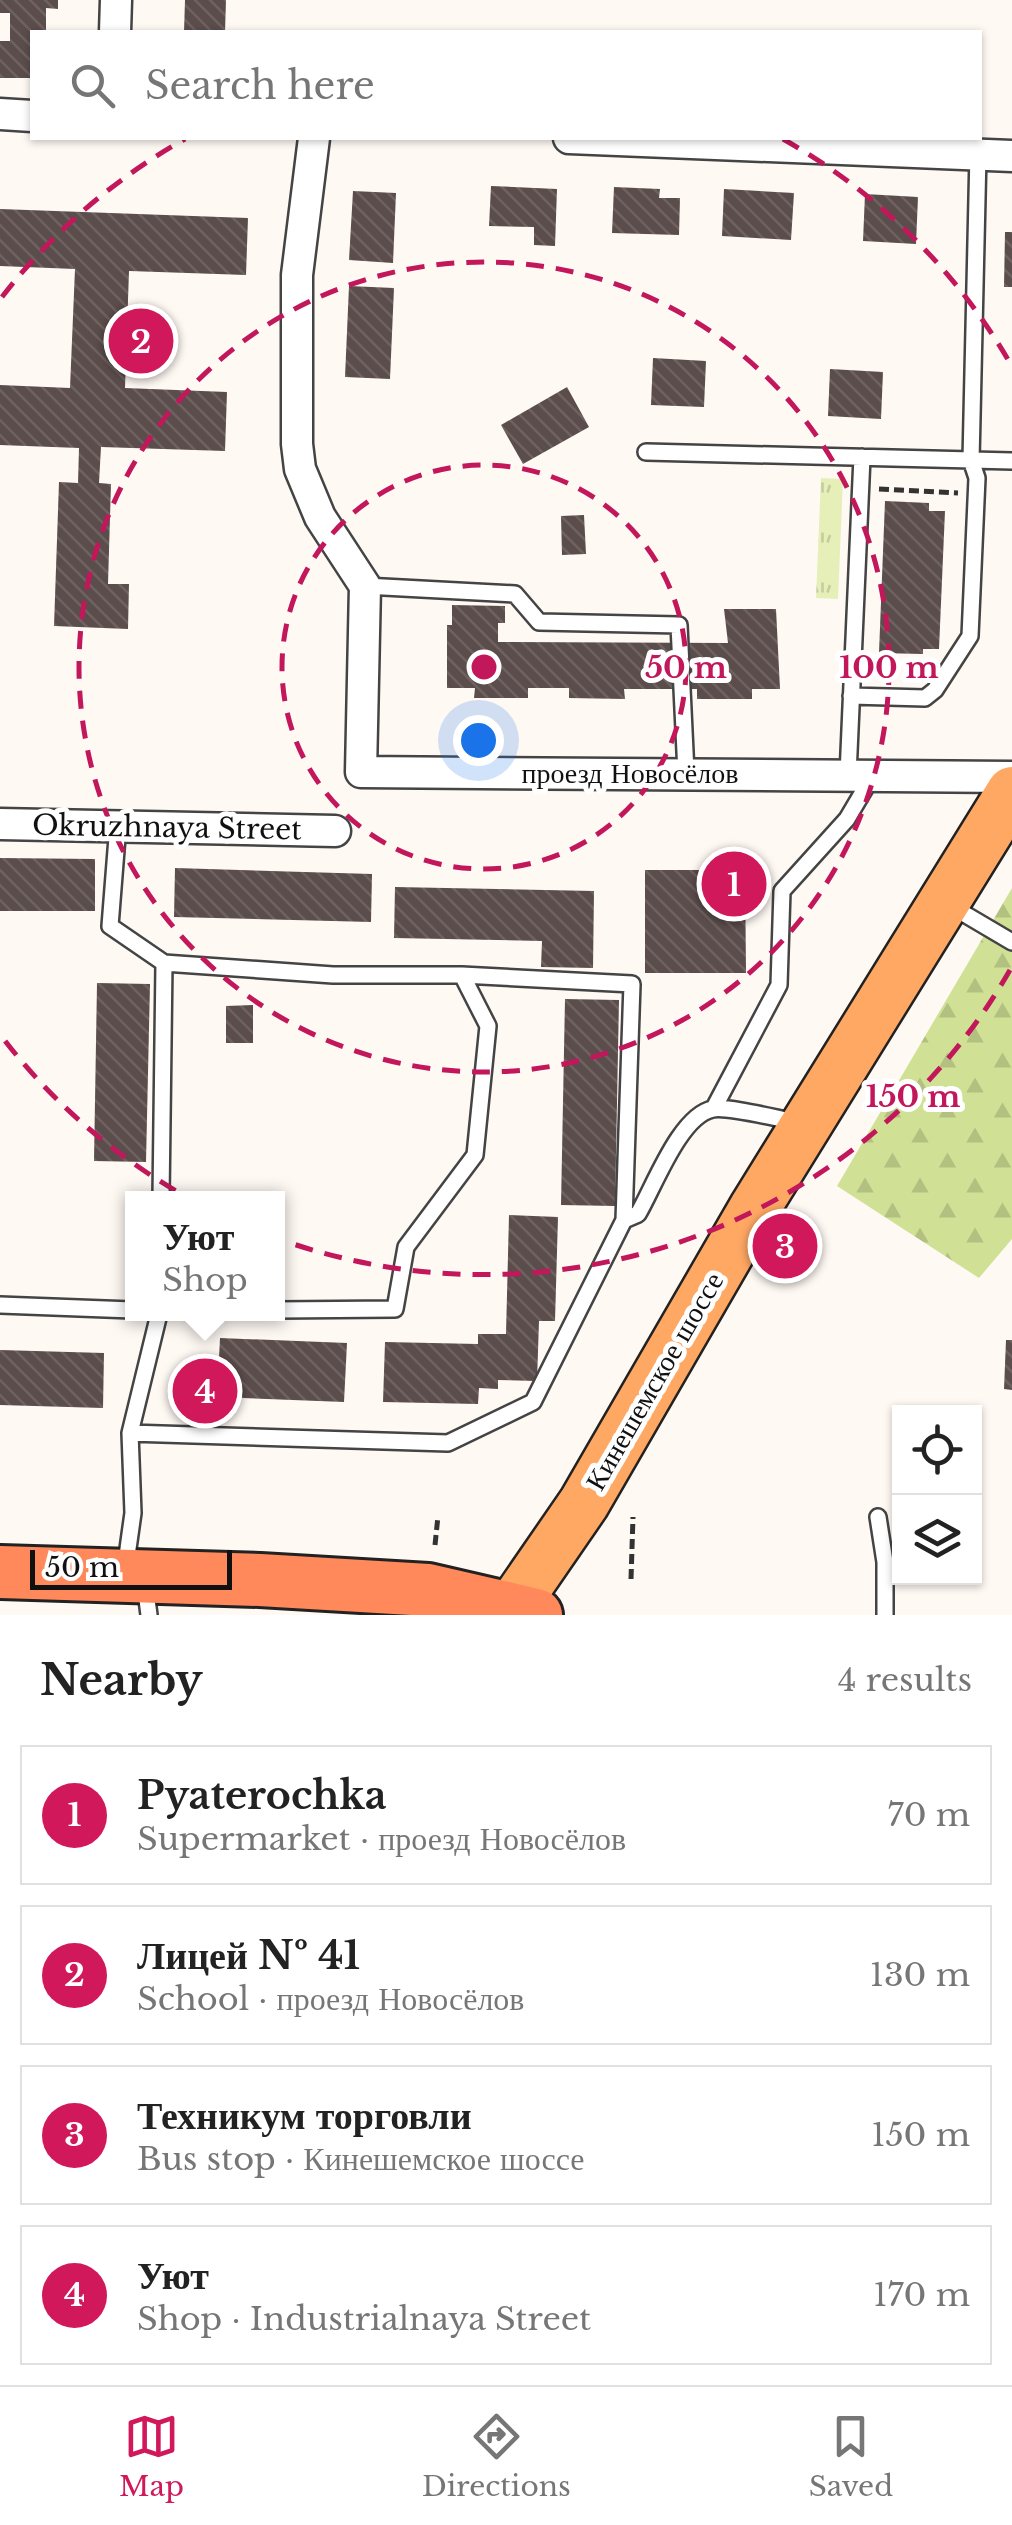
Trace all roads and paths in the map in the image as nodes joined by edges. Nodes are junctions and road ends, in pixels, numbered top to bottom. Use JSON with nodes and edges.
{"nodes":[{"id":1,"x":116,"y":0,"type":"edge"},
{"id":2,"x":115,"y":30,"type":"edge"},
{"id":3,"x":0,"y":114,"type":"edge"},
{"id":4,"x":30,"y":116,"type":"edge"},
{"id":5,"x":314,"y":140,"type":"edge"},
{"id":6,"x":621,"y":140,"type":"edge"},
{"id":7,"x":978,"y":154,"type":"junction"},
{"id":8,"x":1012,"y":156,"type":"edge"},
{"id":9,"x":646,"y":452,"type":"dead end"},
{"id":10,"x":862,"y":457,"type":"junction"},
{"id":11,"x":972,"y":460,"type":"junction"},
{"id":12,"x":1012,"y":461,"type":"edge"},
{"id":13,"x":860,"y":488,"type":"junction"},
{"id":14,"x":976,"y":494,"type":"junction"},
{"id":15,"x":365,"y":586,"type":"junction"},
{"id":16,"x":851,"y":696,"type":"junction"},
{"id":17,"x":686,"y":773,"type":"junction"},
{"id":18,"x":861,"y":775,"type":"junction"},
{"id":19,"x":1010,"y":798,"type":"edge"},
{"id":20,"x":0,"y":824,"type":"edge"},
{"id":21,"x":118,"y":825,"type":"junction"},
{"id":22,"x":334,"y":831,"type":"dead end"},
{"id":23,"x":945,"y":902,"type":"junction"},
{"id":24,"x":1012,"y":942,"type":"edge"},
{"id":25,"x":164,"y":963,"type":"junction"},
{"id":26,"x":462,"y":975,"type":"junction"},
{"id":27,"x":714,"y":1108,"type":"junction"},
{"id":28,"x":806,"y":1123,"type":"junction"},
{"id":29,"x":161,"y":1191,"type":"edge"},
{"id":30,"x":624,"y":1220,"type":"junction"},
{"id":31,"x":0,"y":1305,"type":"edge"},
{"id":32,"x":125,"y":1310,"type":"edge"},
{"id":33,"x":285,"y":1310,"type":"edge"},
{"id":34,"x":158,"y":1321,"type":"edge"},
{"id":35,"x":130,"y":1433,"type":"junction"},
{"id":36,"x":438,"y":1516,"type":"dead end"},
{"id":37,"x":634,"y":1517,"type":"dead end"},
{"id":38,"x":878,"y":1517,"type":"dead end"},
{"id":39,"x":435,"y":1546,"type":"dead end"},
{"id":40,"x":0,"y":1572,"type":"edge"},
{"id":41,"x":630,"y":1579,"type":"dead end"},
{"id":42,"x":139,"y":1588,"type":"edge"},
{"id":43,"x":523,"y":1612,"type":"edge"},
{"id":44,"x":885,"y":1615,"type":"edge"}],
"edges":[{"from":1,"to":2,"type":"street"},
{"from":3,"to":4,"type":"street"},
{"from":5,"to":15,"type":"street"},
{"from":6,"to":7,"type":"street"},
{"from":7,"to":8,"type":"street"},
{"from":7,"to":11,"type":"lane"},
{"from":9,"to":10,"type":"lane"},
{"from":10,"to":11,"type":"lane"},
{"from":10,"to":13,"type":"lane"},
{"from":11,"to":12,"type":"lane"},
{"from":11,"to":14,"type":"lane"},
{"from":13,"to":14,"type":"path"},
{"from":13,"to":16,"type":"lane"},
{"from":14,"to":16,"type":"lane"},
{"from":15,"to":17,"type":"lane"},
{"from":15,"to":17,"type":"street","name":"проезд Новосёлов"},
{"from":16,"to":18,"type":"lane"},
{"from":17,"to":18,"type":"street","name":"проезд Новосёлов"},
{"from":18,"to":19,"type":"street","name":"проезд Новосёлов"},
{"from":18,"to":27,"type":"lane"},
{"from":19,"to":23,"type":"main road","name":"Кинешемское шоссе"},
{"from":20,"to":21,"type":"street","name":"Okruzhnaya Street"},
{"from":21,"to":22,"type":"street","name":"Okruzhnaya Street"},
{"from":21,"to":25,"type":"lane"},
{"from":23,"to":24,"type":"lane"},
{"from":23,"to":28,"type":"main road","name":"Кинешемское шоссе"},
{"from":25,"to":26,"type":"lane"},
{"from":25,"to":29,"type":"lane"},
{"from":26,"to":30,"type":"lane"},
{"from":26,"to":33,"type":"lane"},
{"from":27,"to":28,"type":"lane"},
{"from":27,"to":30,"type":"lane"},
{"from":28,"to":43,"type":"main road","name":"Кинешемское шоссе"},
{"from":30,"to":35,"type":"lane"},
{"from":31,"to":32,"type":"lane"},
{"from":34,"to":35,"type":"lane"},
{"from":35,"to":42,"type":"lane"},
{"from":36,"to":39,"type":"path"},
{"from":37,"to":41,"type":"path"},
{"from":38,"to":44,"type":"lane"},
{"from":40,"to":42,"type":"highway"},
{"from":42,"to":43,"type":"highway"}]}
